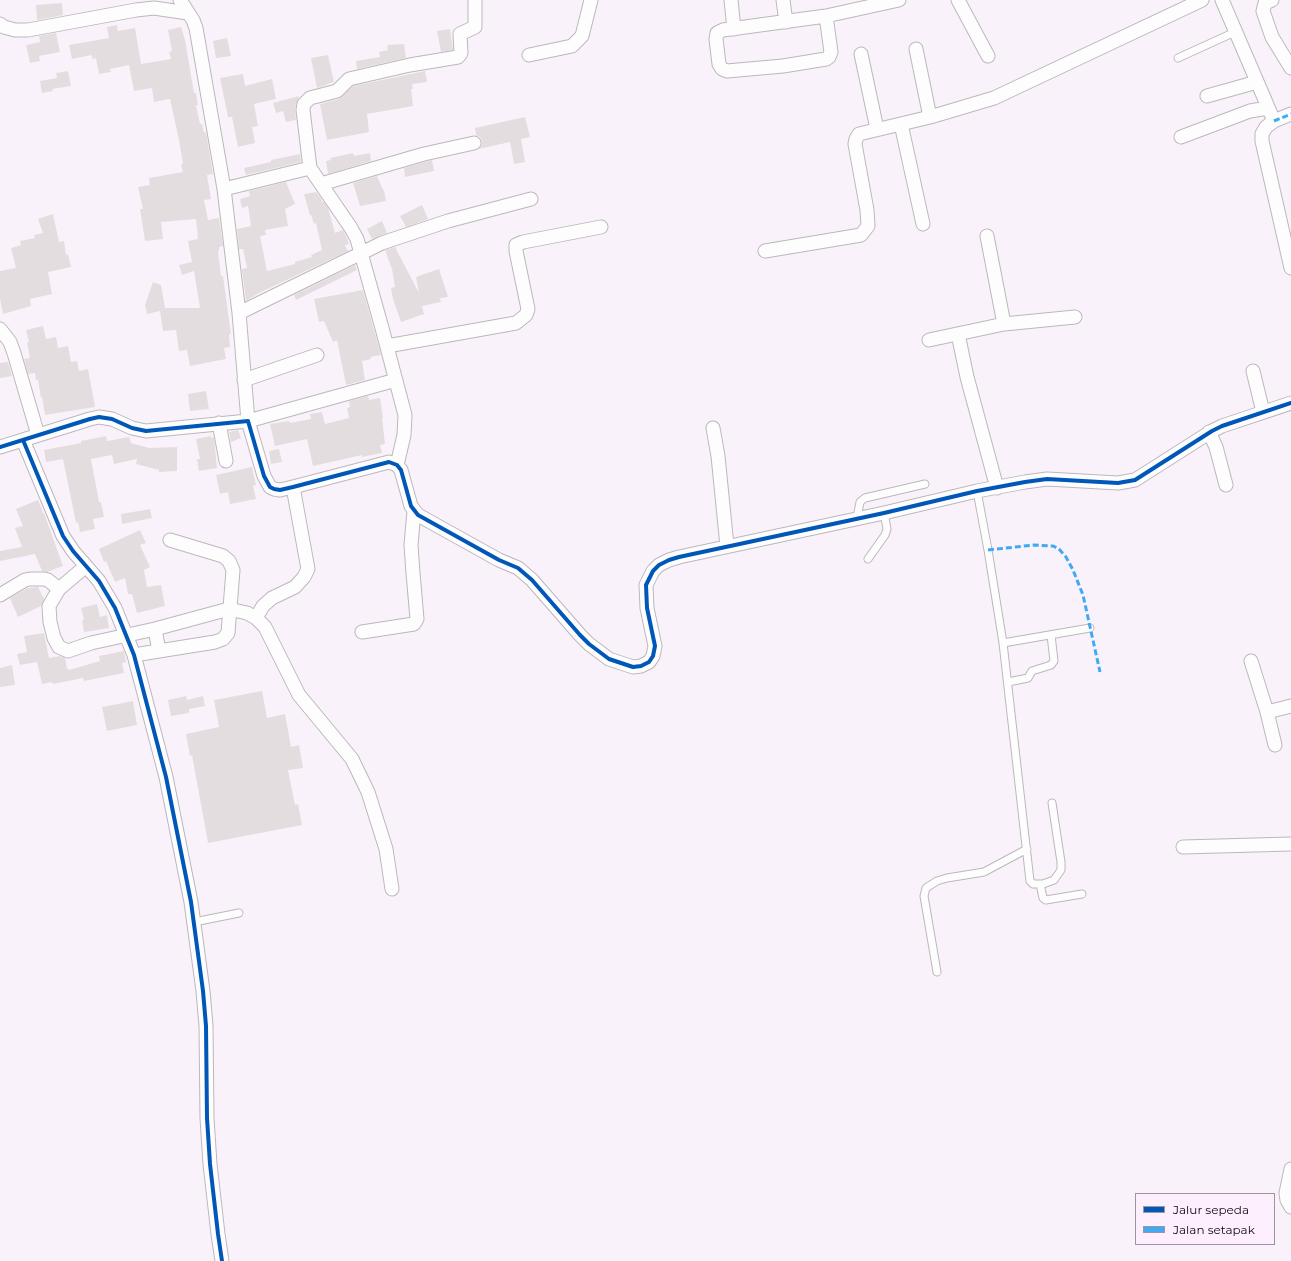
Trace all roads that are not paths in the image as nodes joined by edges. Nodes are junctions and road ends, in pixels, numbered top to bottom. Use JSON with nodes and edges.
{"nodes":[{"id":1,"x":180,"y":0,"type":"edge"},
{"id":2,"x":475,"y":0,"type":"edge"},
{"id":3,"x":591,"y":0,"type":"edge"},
{"id":4,"x":731,"y":0,"type":"edge"},
{"id":5,"x":783,"y":0,"type":"edge"},
{"id":6,"x":899,"y":0,"type":"edge"},
{"id":7,"x":958,"y":0,"type":"edge"},
{"id":8,"x":1202,"y":0,"type":"edge"},
{"id":9,"x":1222,"y":0,"type":"edge"},
{"id":10,"x":1272,"y":0,"type":"edge"},
{"id":11,"x":846,"y":6,"type":"edge"},
{"id":12,"x":188,"y":12,"type":"junction"},
{"id":13,"x":826,"y":16,"type":"junction"},
{"id":14,"x":786,"y":22,"type":"junction"},
{"id":15,"x":0,"y":24,"type":"edge"},
{"id":16,"x":734,"y":29,"type":"junction"},
{"id":17,"x":1235,"y":32,"type":"junction"},
{"id":18,"x":916,"y":49,"type":"dead end"},
{"id":19,"x":861,"y":54,"type":"dead end"},
{"id":20,"x":529,"y":55,"type":"dead end"},
{"id":21,"x":988,"y":56,"type":"dead end"},
{"id":22,"x":1178,"y":58,"type":"dead end"},
{"id":23,"x":1291,"y":68,"type":"edge"},
{"id":24,"x":1257,"y":82,"type":"junction"},
{"id":25,"x":1206,"y":96,"type":"dead end"},
{"id":26,"x":1268,"y":108,"type":"junction"},
{"id":27,"x":1291,"y":114,"type":"edge"},
{"id":28,"x":930,"y":117,"type":"junction"},
{"id":29,"x":1274,"y":121,"type":"junction"},
{"id":30,"x":901,"y":124,"type":"junction"},
{"id":31,"x":877,"y":130,"type":"junction"},
{"id":32,"x":1181,"y":137,"type":"dead end"},
{"id":33,"x":474,"y":143,"type":"dead end"},
{"id":34,"x":310,"y":168,"type":"junction"},
{"id":35,"x":321,"y":184,"type":"junction"},
{"id":36,"x":224,"y":189,"type":"junction"},
{"id":37,"x":531,"y":199,"type":"dead end"},
{"id":38,"x":923,"y":224,"type":"dead end"},
{"id":39,"x":601,"y":227,"type":"dead end"},
{"id":40,"x":987,"y":236,"type":"dead end"},
{"id":41,"x":765,"y":251,"type":"dead end"},
{"id":42,"x":361,"y":254,"type":"junction"},
{"id":43,"x":1291,"y":268,"type":"edge"},
{"id":44,"x":239,"y":313,"type":"junction"},
{"id":45,"x":1075,"y":317,"type":"dead end"},
{"id":46,"x":1004,"y":324,"type":"junction"},
{"id":47,"x":0,"y":329,"type":"edge"},
{"id":48,"x":958,"y":334,"type":"junction"},
{"id":49,"x":929,"y":340,"type":"dead end"},
{"id":50,"x":387,"y":346,"type":"junction"},
{"id":51,"x":317,"y":355,"type":"dead end"},
{"id":52,"x":1253,"y":371,"type":"dead end"},
{"id":53,"x":244,"y":380,"type":"junction"},
{"id":54,"x":396,"y":380,"type":"junction"},
{"id":55,"x":1291,"y":403,"type":"edge"},
{"id":56,"x":1263,"y":412,"type":"junction"},
{"id":57,"x":248,"y":421,"type":"junction"},
{"id":58,"x":219,"y":424,"type":"junction"},
{"id":59,"x":712,"y":428,"type":"dead end"},
{"id":60,"x":1209,"y":432,"type":"junction"},
{"id":61,"x":38,"y":435,"type":"junction"},
{"id":62,"x":23,"y":440,"type":"junction"},
{"id":63,"x":0,"y":447,"type":"edge"},
{"id":64,"x":226,"y":461,"type":"dead end"},
{"id":65,"x":397,"y":465,"type":"junction"},
{"id":66,"x":925,"y":484,"type":"dead end"},
{"id":67,"x":1226,"y":485,"type":"dead end"},
{"id":68,"x":293,"y":487,"type":"junction"},
{"id":69,"x":996,"y":488,"type":"junction"},
{"id":70,"x":977,"y":491,"type":"junction"},
{"id":71,"x":414,"y":511,"type":"junction"},
{"id":72,"x":884,"y":513,"type":"junction"},
{"id":73,"x":857,"y":518,"type":"junction"},
{"id":74,"x":170,"y":540,"type":"dead end"},
{"id":75,"x":727,"y":546,"type":"junction"},
{"id":76,"x":868,"y":559,"type":"dead end"},
{"id":77,"x":86,"y":566,"type":"junction"},
{"id":78,"x":59,"y":589,"type":"junction"},
{"id":79,"x":0,"y":595,"type":"edge"},
{"id":80,"x":229,"y":609,"type":"junction"},
{"id":81,"x":256,"y":618,"type":"junction"},
{"id":82,"x":1090,"y":628,"type":"dead end"},
{"id":83,"x":155,"y":629,"type":"junction"},
{"id":84,"x":362,"y":632,"type":"dead end"},
{"id":85,"x":125,"y":635,"type":"junction"},
{"id":86,"x":1051,"y":635,"type":"junction"},
{"id":87,"x":1003,"y":643,"type":"junction"},
{"id":88,"x":160,"y":651,"type":"junction"},
{"id":89,"x":134,"y":656,"type":"junction"},
{"id":90,"x":1251,"y":661,"type":"dead end"},
{"id":91,"x":1008,"y":682,"type":"junction"},
{"id":92,"x":1291,"y":706,"type":"edge"},
{"id":93,"x":1267,"y":712,"type":"junction"},
{"id":94,"x":1275,"y":745,"type":"dead end"},
{"id":95,"x":1052,"y":803,"type":"dead end"},
{"id":96,"x":1291,"y":844,"type":"edge"},
{"id":97,"x":1183,"y":847,"type":"dead end"},
{"id":98,"x":1027,"y":848,"type":"junction"},
{"id":99,"x":1040,"y":884,"type":"junction"},
{"id":100,"x":392,"y":888,"type":"dead end"},
{"id":101,"x":1082,"y":894,"type":"dead end"},
{"id":102,"x":239,"y":913,"type":"dead end"},
{"id":103,"x":194,"y":922,"type":"junction"},
{"id":104,"x":936,"y":972,"type":"dead end"},
{"id":105,"x":1291,"y":1169,"type":"edge"},
{"id":106,"x":1291,"y":1207,"type":"edge"},
{"id":107,"x":222,"y":1261,"type":"edge"}],
"edges":[{"from":1,"to":12,"type":"street"},
{"from":2,"to":34,"type":"street"},
{"from":3,"to":20,"type":"street"},
{"from":4,"to":16,"type":"street"},
{"from":5,"to":14,"type":"street"},
{"from":6,"to":11,"type":"street"},
{"from":7,"to":21,"type":"street"},
{"from":8,"to":28,"type":"street"},
{"from":9,"to":17,"type":"street"},
{"from":10,"to":23,"type":"street"},
{"from":11,"to":13,"type":"street"},
{"from":12,"to":15,"type":"street"},
{"from":12,"to":36,"type":"street"},
{"from":13,"to":14,"type":"street"},
{"from":13,"to":16,"type":"street"},
{"from":14,"to":16,"type":"street"},
{"from":17,"to":22,"type":"lane"},
{"from":17,"to":24,"type":"street"},
{"from":18,"to":28,"type":"street"},
{"from":19,"to":31,"type":"street"},
{"from":24,"to":25,"type":"street"},
{"from":24,"to":26,"type":"street"},
{"from":26,"to":29,"type":"street"},
{"from":26,"to":32,"type":"street"},
{"from":27,"to":29,"type":"street"},
{"from":28,"to":30,"type":"street"},
{"from":29,"to":43,"type":"street"},
{"from":30,"to":31,"type":"street"},
{"from":30,"to":38,"type":"street"},
{"from":31,"to":41,"type":"street"},
{"from":33,"to":35,"type":"street"},
{"from":34,"to":35,"type":"street"},
{"from":34,"to":36,"type":"street"},
{"from":35,"to":42,"type":"street"},
{"from":36,"to":44,"type":"street"},
{"from":37,"to":42,"type":"street"},
{"from":39,"to":50,"type":"street"},
{"from":40,"to":46,"type":"street"},
{"from":42,"to":44,"type":"street"},
{"from":42,"to":50,"type":"street"},
{"from":44,"to":53,"type":"street"},
{"from":45,"to":46,"type":"street"},
{"from":46,"to":48,"type":"street"},
{"from":47,"to":61,"type":"street"},
{"from":48,"to":49,"type":"street"},
{"from":48,"to":69,"type":"street"},
{"from":50,"to":54,"type":"street"},
{"from":51,"to":53,"type":"street"},
{"from":52,"to":56,"type":"street"},
{"from":53,"to":57,"type":"street"},
{"from":54,"to":57,"type":"street"},
{"from":54,"to":65,"type":"street"},
{"from":55,"to":56,"type":"street"},
{"from":56,"to":60,"type":"street"},
{"from":57,"to":58,"type":"street"},
{"from":57,"to":68,"type":"street"},
{"from":58,"to":61,"type":"street"},
{"from":58,"to":64,"type":"street"},
{"from":59,"to":75,"type":"street"},
{"from":60,"to":67,"type":"street"},
{"from":60,"to":69,"type":"street"},
{"from":61,"to":62,"type":"street"},
{"from":62,"to":63,"type":"street"},
{"from":62,"to":77,"type":"street"},
{"from":65,"to":68,"type":"street"},
{"from":65,"to":71,"type":"street"},
{"from":66,"to":73,"type":"lane"},
{"from":68,"to":81,"type":"street"},
{"from":69,"to":70,"type":"street"},
{"from":70,"to":72,"type":"street"},
{"from":70,"to":87,"type":"lane"},
{"from":71,"to":75,"type":"street"},
{"from":71,"to":84,"type":"street"},
{"from":72,"to":73,"type":"street"},
{"from":72,"to":76,"type":"lane"},
{"from":73,"to":75,"type":"street"},
{"from":74,"to":80,"type":"street"},
{"from":77,"to":78,"type":"street"},
{"from":77,"to":85,"type":"street"},
{"from":78,"to":79,"type":"street"},
{"from":78,"to":85,"type":"street"},
{"from":80,"to":81,"type":"street"},
{"from":80,"to":83,"type":"street"},
{"from":80,"to":88,"type":"street"},
{"from":81,"to":100,"type":"street"},
{"from":82,"to":86,"type":"lane"},
{"from":83,"to":85,"type":"street"},
{"from":83,"to":88,"type":"street"},
{"from":85,"to":89,"type":"street"},
{"from":86,"to":87,"type":"lane"},
{"from":86,"to":91,"type":"lane"},
{"from":87,"to":91,"type":"lane"},
{"from":88,"to":89,"type":"street"},
{"from":89,"to":103,"type":"street"},
{"from":90,"to":93,"type":"street"},
{"from":91,"to":98,"type":"lane"},
{"from":92,"to":93,"type":"street"},
{"from":93,"to":94,"type":"street"},
{"from":95,"to":99,"type":"lane"},
{"from":96,"to":97,"type":"street"},
{"from":98,"to":99,"type":"lane"},
{"from":98,"to":104,"type":"lane"},
{"from":99,"to":101,"type":"lane"},
{"from":102,"to":103,"type":"lane"},
{"from":103,"to":107,"type":"street"},
{"from":105,"to":106,"type":"street"}]}
